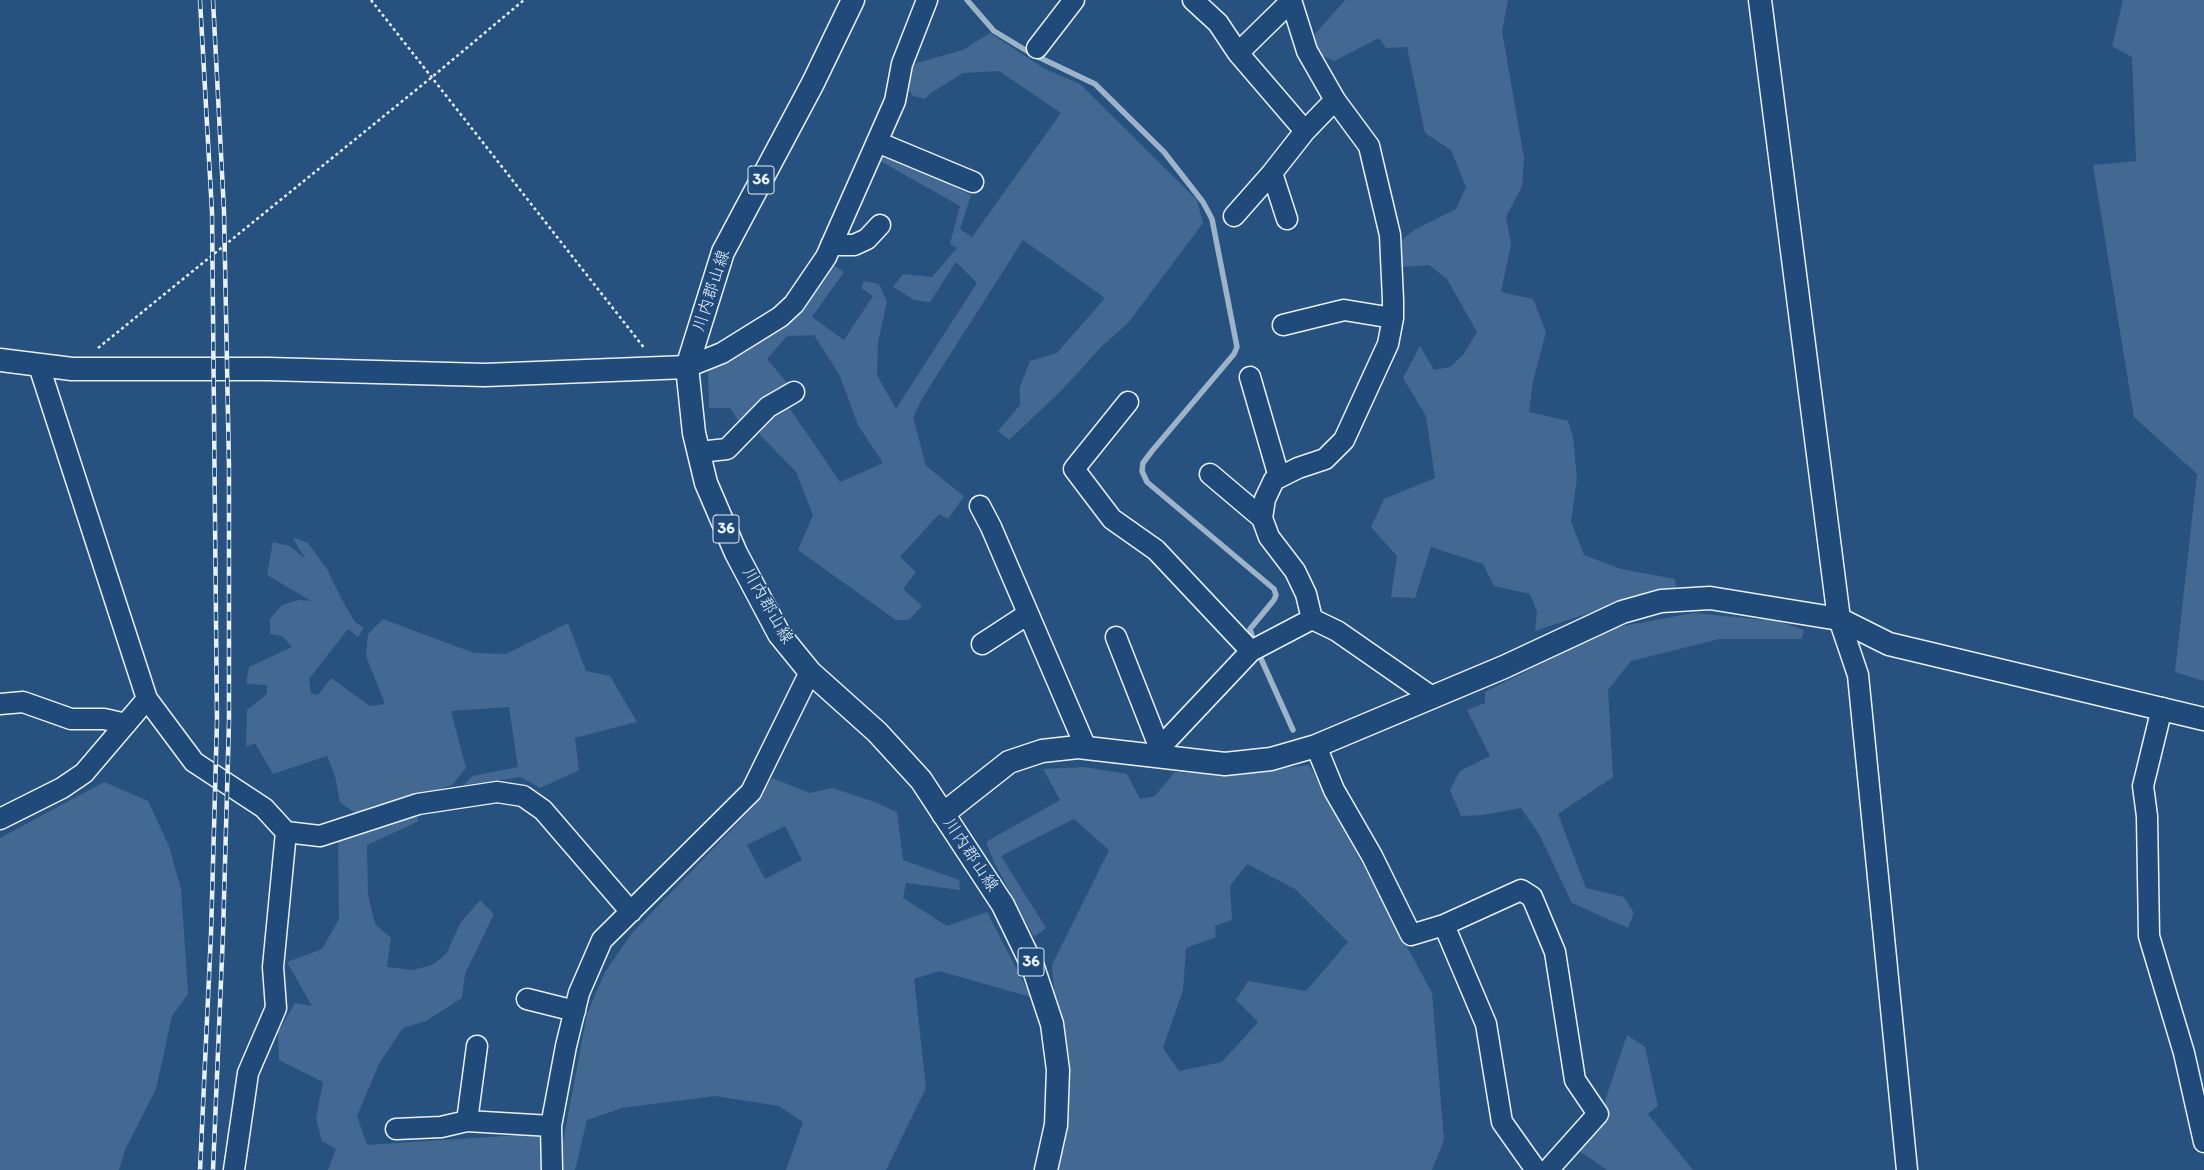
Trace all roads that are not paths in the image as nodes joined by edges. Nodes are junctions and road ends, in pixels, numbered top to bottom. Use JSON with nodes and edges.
{"nodes":[{"id":1,"x":853,"y":0,"type":"edge"},
{"id":2,"x":927,"y":0,"type":"edge"},
{"id":3,"x":1074,"y":0,"type":"edge"},
{"id":4,"x":1193,"y":0,"type":"edge"},
{"id":5,"x":1760,"y":0,"type":"edge"},
{"id":6,"x":1290,"y":1,"type":"edge"},
{"id":7,"x":1037,"y":48,"type":"dead end"},
{"id":8,"x":1238,"y":53,"type":"junction"},
{"id":9,"x":1335,"y":100,"type":"junction"},
{"id":10,"x":1306,"y":131,"type":"junction"},
{"id":11,"x":877,"y":142,"type":"junction"},
{"id":12,"x":1272,"y":173,"type":"junction"},
{"id":13,"x":973,"y":182,"type":"dead end"},
{"id":14,"x":1234,"y":216,"type":"dead end"},
{"id":15,"x":1287,"y":219,"type":"dead end"},
{"id":16,"x":880,"y":225,"type":"dead end"},
{"id":17,"x":831,"y":245,"type":"junction"},
{"id":18,"x":1393,"y":318,"type":"junction"},
{"id":19,"x":1283,"y":324,"type":"dead end"},
{"id":20,"x":0,"y":360,"type":"edge"},
{"id":21,"x":39,"y":366,"type":"junction"},
{"id":22,"x":687,"y":367,"type":"junction"},
{"id":23,"x":1250,"y":377,"type":"dead end"},
{"id":24,"x":794,"y":392,"type":"dead end"},
{"id":25,"x":1128,"y":402,"type":"dead end"},
{"id":26,"x":699,"y":452,"type":"junction"},
{"id":27,"x":1210,"y":474,"type":"dead end"},
{"id":28,"x":1278,"y":477,"type":"junction"},
{"id":29,"x":980,"y":506,"type":"dead end"},
{"id":30,"x":1262,"y":518,"type":"junction"},
{"id":31,"x":1028,"y":614,"type":"junction"},
{"id":32,"x":1312,"y":619,"type":"junction"},
{"id":33,"x":1839,"y":619,"type":"junction"},
{"id":34,"x":1116,"y":637,"type":"dead end"},
{"id":35,"x":982,"y":644,"type":"dead end"},
{"id":36,"x":1254,"y":650,"type":"junction"},
{"id":37,"x":810,"y":672,"type":"junction"},
{"id":38,"x":1432,"y":697,"type":"junction"},
{"id":39,"x":147,"y":699,"type":"junction"},
{"id":40,"x":0,"y":704,"type":"edge"},
{"id":41,"x":2162,"y":708,"type":"junction"},
{"id":42,"x":2204,"y":719,"type":"edge"},
{"id":43,"x":126,"y":724,"type":"junction"},
{"id":44,"x":1316,"y":746,"type":"junction"},
{"id":45,"x":1086,"y":748,"type":"junction"},
{"id":46,"x":1156,"y":753,"type":"junction"},
{"id":47,"x":943,"y":814,"type":"junction"},
{"id":48,"x":0,"y":819,"type":"edge"},
{"id":49,"x":286,"y":832,"type":"junction"},
{"id":50,"x":631,"y":912,"type":"junction"},
{"id":51,"x":1444,"y":925,"type":"junction"},
{"id":52,"x":527,"y":999,"type":"dead end"},
{"id":53,"x":575,"y":1011,"type":"junction"},
{"id":54,"x":478,"y":1046,"type":"dead end"},
{"id":55,"x":467,"y":1121,"type":"junction"},
{"id":56,"x":551,"y":1126,"type":"junction"},
{"id":57,"x":396,"y":1129,"type":"dead end"},
{"id":58,"x":2204,"y":1142,"type":"edge"},
{"id":59,"x":234,"y":1170,"type":"edge"},
{"id":60,"x":552,"y":1170,"type":"edge"},
{"id":61,"x":1046,"y":1170,"type":"edge"},
{"id":62,"x":1536,"y":1170,"type":"edge"},
{"id":63,"x":1548,"y":1170,"type":"edge"},
{"id":64,"x":1907,"y":1170,"type":"edge"}],
"edges":[{"from":1,"to":22,"type":"street","name":"川内郡山線","number":"36"},
{"from":2,"to":11,"type":"street"},
{"from":3,"to":7,"type":"street"},
{"from":4,"to":8,"type":"street"},
{"from":5,"to":33,"type":"street"},
{"from":6,"to":8,"type":"street"},
{"from":6,"to":9,"type":"street"},
{"from":8,"to":10,"type":"street"},
{"from":9,"to":10,"type":"street"},
{"from":9,"to":18,"type":"street"},
{"from":10,"to":12,"type":"street"},
{"from":11,"to":13,"type":"street"},
{"from":11,"to":17,"type":"street"},
{"from":12,"to":14,"type":"street"},
{"from":12,"to":15,"type":"street"},
{"from":16,"to":17,"type":"street"},
{"from":17,"to":22,"type":"street"},
{"from":18,"to":19,"type":"street"},
{"from":18,"to":28,"type":"street"},
{"from":20,"to":21,"type":"street"},
{"from":21,"to":22,"type":"street"},
{"from":21,"to":39,"type":"street"},
{"from":22,"to":26,"type":"street","name":"川内郡山線","number":"36"},
{"from":23,"to":28,"type":"street"},
{"from":24,"to":26,"type":"street"},
{"from":25,"to":36,"type":"street"},
{"from":26,"to":37,"type":"street","name":"川内郡山線","number":"36"},
{"from":27,"to":30,"type":"street"},
{"from":28,"to":30,"type":"street"},
{"from":29,"to":31,"type":"street"},
{"from":30,"to":32,"type":"street"},
{"from":31,"to":35,"type":"street"},
{"from":31,"to":45,"type":"street"},
{"from":32,"to":36,"type":"street"},
{"from":32,"to":38,"type":"street"},
{"from":33,"to":38,"type":"street"},
{"from":33,"to":41,"type":"street"},
{"from":33,"to":64,"type":"street"},
{"from":34,"to":46,"type":"street"},
{"from":36,"to":46,"type":"street"},
{"from":37,"to":47,"type":"street","name":"川内郡山線","number":"36"},
{"from":37,"to":50,"type":"street"},
{"from":38,"to":44,"type":"street"},
{"from":39,"to":43,"type":"street"},
{"from":39,"to":49,"type":"street"},
{"from":40,"to":43,"type":"street"},
{"from":41,"to":42,"type":"street"},
{"from":41,"to":58,"type":"street"},
{"from":43,"to":48,"type":"street"},
{"from":44,"to":46,"type":"street"},
{"from":44,"to":51,"type":"street"},
{"from":45,"to":46,"type":"street"},
{"from":45,"to":47,"type":"street"},
{"from":47,"to":61,"type":"street","name":"川内郡山線","number":"36"},
{"from":49,"to":50,"type":"street"},
{"from":49,"to":59,"type":"street"},
{"from":50,"to":53,"type":"street"},
{"from":51,"to":62,"type":"street"},
{"from":51,"to":63,"type":"street"},
{"from":52,"to":53,"type":"street"},
{"from":53,"to":56,"type":"street"},
{"from":54,"to":55,"type":"street"},
{"from":55,"to":56,"type":"street"},
{"from":55,"to":57,"type":"street"},
{"from":56,"to":60,"type":"street"}]}
